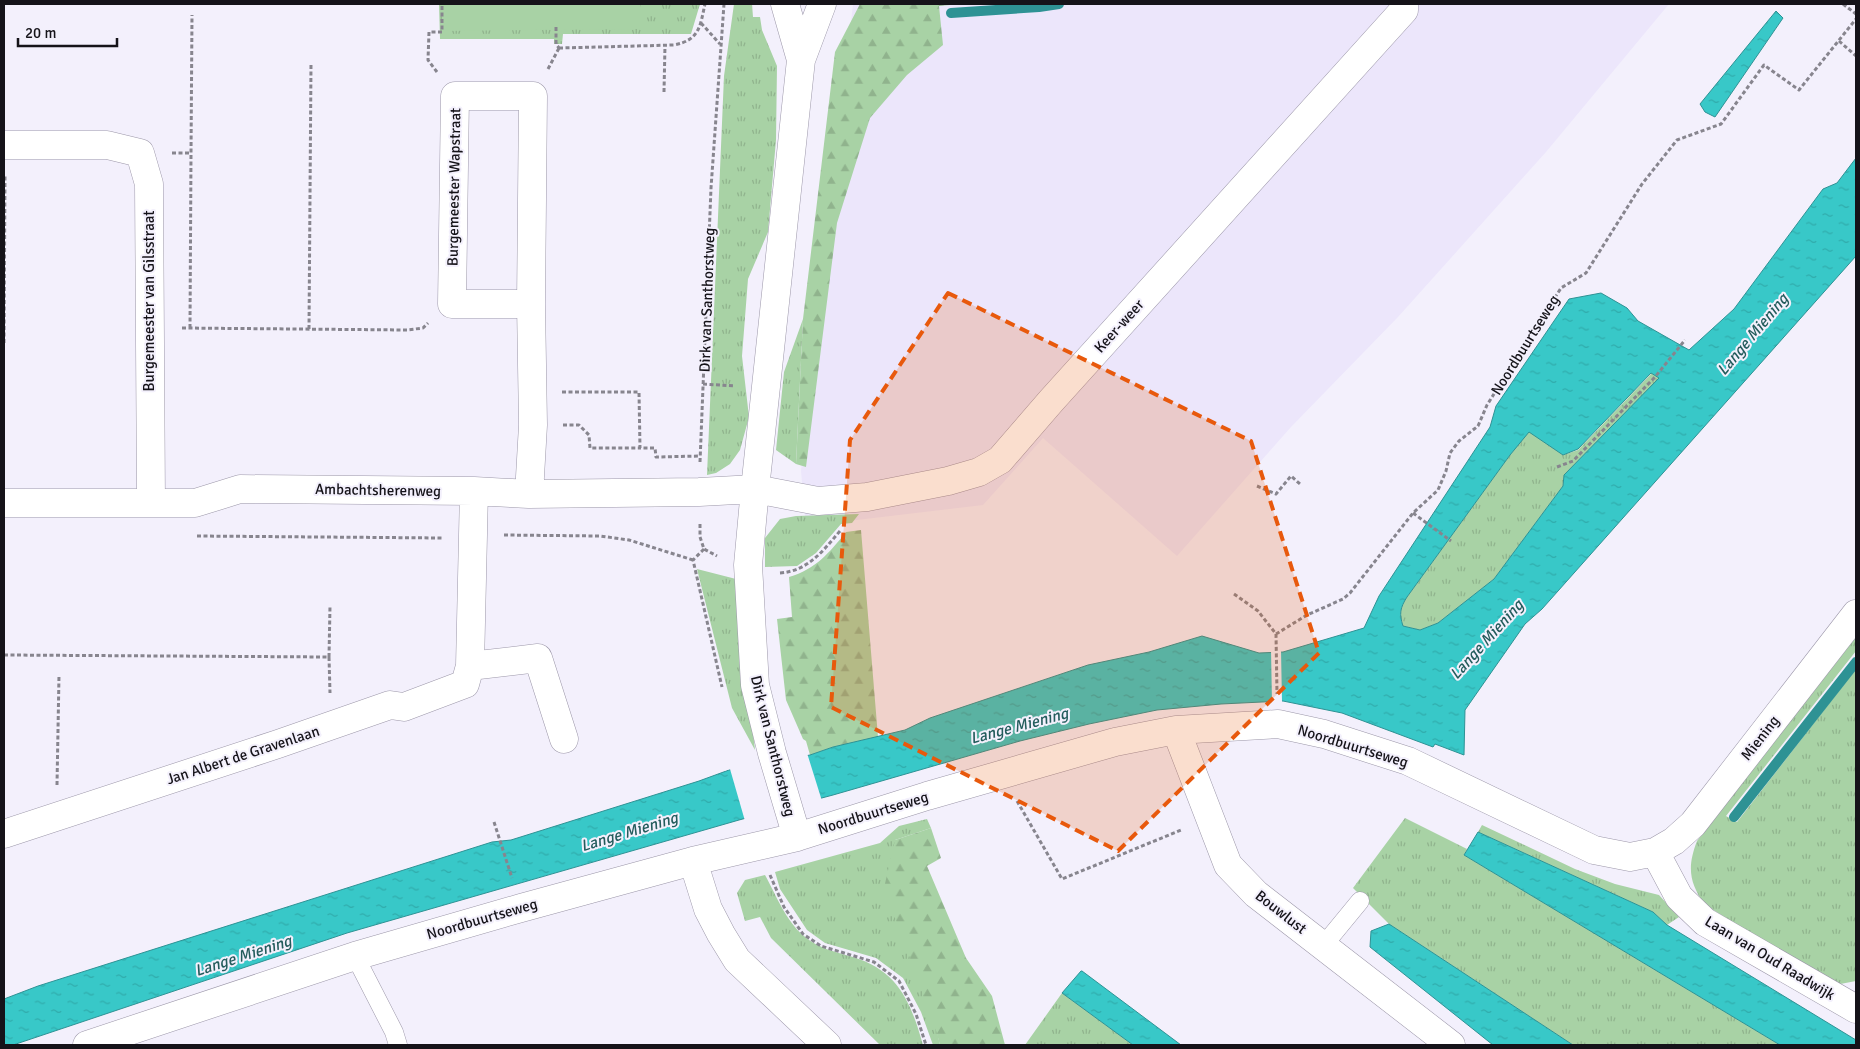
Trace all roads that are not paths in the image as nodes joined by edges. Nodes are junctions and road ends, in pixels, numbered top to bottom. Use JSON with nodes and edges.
{"nodes":[{"id":1,"x":785,"y":4,"type":"edge"},
{"id":2,"x":822,"y":4,"type":"edge"},
{"id":3,"x":1404,"y":4,"type":"edge"},
{"id":4,"x":801,"y":60,"type":"junction"},
{"id":5,"x":5,"y":145,"type":"edge"},
{"id":6,"x":532,"y":304,"type":"junction"},
{"id":7,"x":754,"y":489,"type":"junction"},
{"id":8,"x":474,"y":491,"type":"junction"},
{"id":9,"x":528,"y":494,"type":"junction"},
{"id":10,"x":151,"y":502,"type":"junction"},
{"id":11,"x":4,"y":503,"type":"edge"},
{"id":12,"x":1856,"y":614,"type":"edge"},
{"id":13,"x":470,"y":666,"type":"junction"},
{"id":14,"x":1176,"y":730,"type":"junction"},
{"id":15,"x":564,"y":739,"type":"dead end"},
{"id":16,"x":794,"y":829,"type":"junction"},
{"id":17,"x":4,"y":834,"type":"edge"},
{"id":18,"x":1654,"y":852,"type":"junction"},
{"id":19,"x":693,"y":861,"type":"junction"},
{"id":20,"x":1360,"y":901,"type":"dead end"},
{"id":21,"x":1323,"y":946,"type":"junction"},
{"id":22,"x":355,"y":956,"type":"junction"},
{"id":23,"x":1856,"y":1009,"type":"edge"},
{"id":24,"x":87,"y":1045,"type":"edge"},
{"id":25,"x":398,"y":1045,"type":"edge"},
{"id":26,"x":827,"y":1045,"type":"edge"},
{"id":27,"x":1451,"y":1045,"type":"edge"}],
"edges":[{"from":1,"to":4,"type":"street","name":"Dirk van Santhorstweg"},
{"from":2,"to":4,"type":"street","name":"Dirk van Santhorstweg"},
{"from":3,"to":7,"type":"street","name":"Keer-weer"},
{"from":4,"to":7,"type":"street","name":"Dirk van Santhorstweg"},
{"from":5,"to":10,"type":"street","name":"Burgemeester van Gilsstraat"},
{"from":6,"to":6,"type":"street","name":"Burgemeester Wapstraat"},
{"from":6,"to":9,"type":"street","name":"Burgemeester Wapstraat"},
{"from":7,"to":9,"type":"street","name":"Ambachtsherenweg"},
{"from":7,"to":16,"type":"street","name":"Dirk van Santhorstweg"},
{"from":8,"to":9,"type":"street","name":"Ambachtsherenweg"},
{"from":8,"to":10,"type":"street","name":"Ambachtsherenweg"},
{"from":8,"to":13,"type":"street","name":"Jan Albert de Gravenlaan"},
{"from":10,"to":11,"type":"street","name":"Ambachtsherenweg"},
{"from":12,"to":18,"type":"street","name":"Miening"},
{"from":13,"to":15,"type":"street"},
{"from":13,"to":17,"type":"street","name":"Jan Albert de Gravenlaan"},
{"from":14,"to":16,"type":"street","name":"Noordbuurtseweg"},
{"from":14,"to":18,"type":"street","name":"Noordbuurtseweg"},
{"from":14,"to":21,"type":"street","name":"Bouwlust"},
{"from":16,"to":19,"type":"street","name":"Noordbuurtseweg"},
{"from":18,"to":23,"type":"street","name":"Laan van Oud Raadwijk"},
{"from":19,"to":22,"type":"street","name":"Noordbuurtseweg"},
{"from":19,"to":26,"type":"street"},
{"from":20,"to":21,"type":"lane"},
{"from":21,"to":27,"type":"street","name":"Bouwlust"},
{"from":22,"to":24,"type":"street","name":"Noordbuurtseweg"},
{"from":22,"to":25,"type":"lane"}]}
